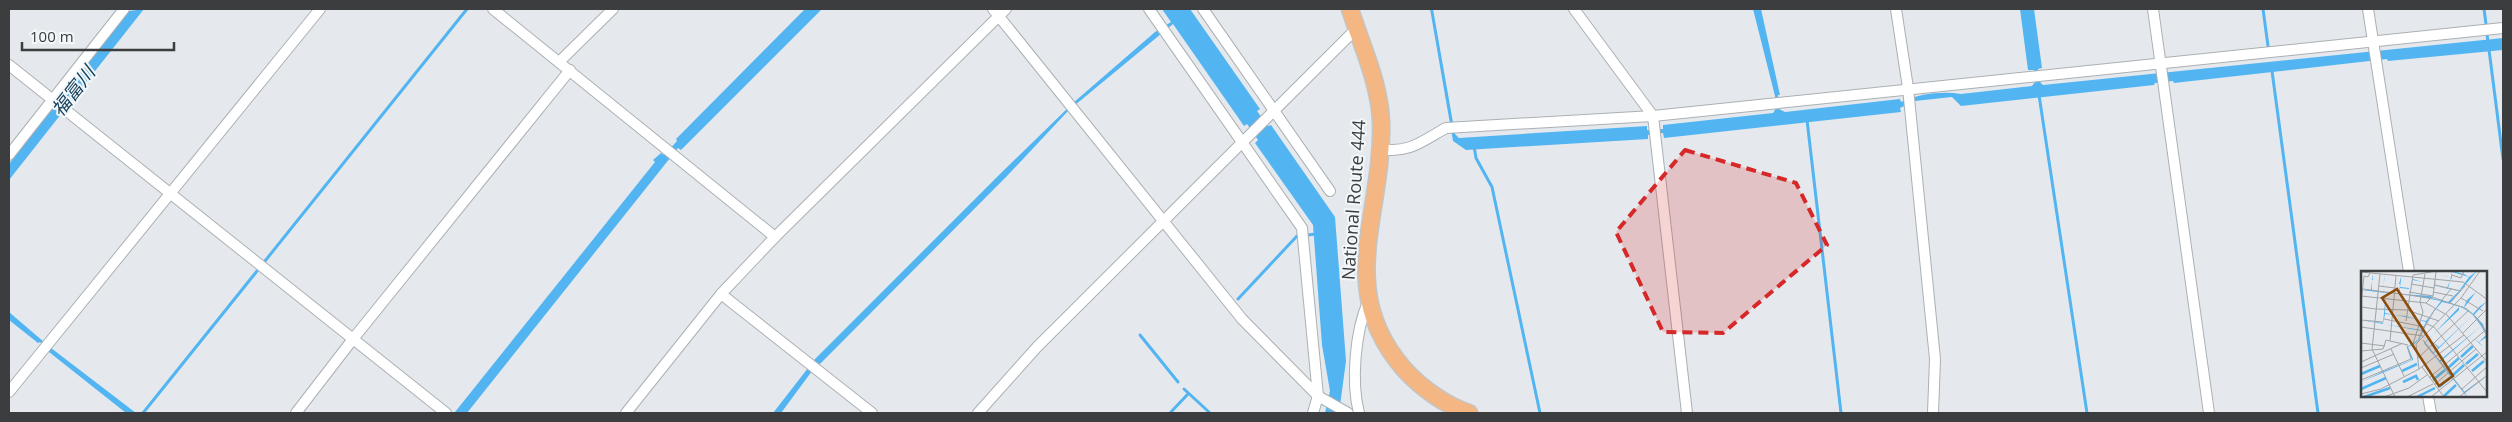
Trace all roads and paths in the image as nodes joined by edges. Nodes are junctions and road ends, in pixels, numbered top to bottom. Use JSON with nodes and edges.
{"nodes":[{"id":1,"x":320,"y":9,"type":"edge"},
{"id":2,"x":493,"y":9,"type":"edge"},
{"id":3,"x":614,"y":9,"type":"edge"},
{"id":4,"x":1149,"y":9,"type":"edge"},
{"id":5,"x":1203,"y":9,"type":"edge"},
{"id":6,"x":1350,"y":9,"type":"edge"},
{"id":7,"x":1574,"y":9,"type":"edge"},
{"id":8,"x":1896,"y":9,"type":"edge"},
{"id":9,"x":2153,"y":9,"type":"edge"},
{"id":10,"x":2368,"y":9,"type":"edge"},
{"id":11,"x":123,"y":10,"type":"edge"},
{"id":12,"x":999,"y":11,"type":"edge"},
{"id":13,"x":2503,"y":28,"type":"edge"},
{"id":14,"x":1356,"y":29,"type":"junction"},
{"id":15,"x":2373,"y":45,"type":"junction"},
{"id":16,"x":559,"y":62,"type":"junction"},
{"id":17,"x":9,"y":65,"type":"edge"},
{"id":18,"x":2161,"y":68,"type":"junction"},
{"id":19,"x":570,"y":70,"type":"junction"},
{"id":20,"x":1908,"y":97,"type":"junction"},
{"id":21,"x":54,"y":101,"type":"junction"},
{"id":22,"x":1272,"y":113,"type":"junction"},
{"id":23,"x":1653,"y":116,"type":"junction"},
{"id":24,"x":1245,"y":139,"type":"junction"},
{"id":25,"x":1381,"y":149,"type":"junction"},
{"id":26,"x":9,"y":155,"type":"edge"},
{"id":27,"x":1330,"y":191,"type":"dead end"},
{"id":28,"x":169,"y":194,"type":"junction"},
{"id":29,"x":1164,"y":220,"type":"junction"},
{"id":30,"x":775,"y":237,"type":"junction"},
{"id":31,"x":2409,"y":271,"type":"edge"},
{"id":32,"x":721,"y":294,"type":"junction"},
{"id":33,"x":1368,"y":302,"type":"junction"},
{"id":34,"x":353,"y":339,"type":"junction"},
{"id":35,"x":9,"y":392,"type":"edge"},
{"id":36,"x":1318,"y":396,"type":"junction"},
{"id":37,"x":2428,"y":397,"type":"edge"},
{"id":38,"x":296,"y":413,"type":"edge"},
{"id":39,"x":446,"y":413,"type":"edge"},
{"id":40,"x":626,"y":413,"type":"edge"},
{"id":41,"x":872,"y":413,"type":"edge"},
{"id":42,"x":978,"y":413,"type":"edge"},
{"id":43,"x":1313,"y":413,"type":"edge"},
{"id":44,"x":1348,"y":413,"type":"edge"},
{"id":45,"x":1359,"y":413,"type":"edge"},
{"id":46,"x":1469,"y":413,"type":"edge"},
{"id":47,"x":1687,"y":413,"type":"edge"},
{"id":48,"x":1933,"y":413,"type":"edge"},
{"id":49,"x":2209,"y":413,"type":"edge"},
{"id":50,"x":2431,"y":413,"type":"edge"}],
"edges":[{"from":1,"to":28,"type":"street"},
{"from":2,"to":16,"type":"street"},
{"from":3,"to":16,"type":"street"},
{"from":4,"to":24,"type":"street"},
{"from":5,"to":22,"type":"street"},
{"from":6,"to":14,"type":"highway","name":"National Route 444"},
{"from":7,"to":23,"type":"street"},
{"from":8,"to":20,"type":"street"},
{"from":9,"to":18,"type":"street"},
{"from":10,"to":15,"type":"street"},
{"from":11,"to":21,"type":"street"},
{"from":12,"to":29,"type":"street"},
{"from":12,"to":30,"type":"street"},
{"from":13,"to":15,"type":"street"},
{"from":14,"to":22,"type":"street"},
{"from":14,"to":25,"type":"highway","name":"National Route 444"},
{"from":15,"to":18,"type":"street"},
{"from":15,"to":31,"type":"street"},
{"from":16,"to":19,"type":"street"},
{"from":17,"to":21,"type":"street"},
{"from":18,"to":20,"type":"street"},
{"from":18,"to":49,"type":"street"},
{"from":19,"to":30,"type":"street"},
{"from":19,"to":34,"type":"street"},
{"from":20,"to":23,"type":"street"},
{"from":20,"to":48,"type":"street"},
{"from":21,"to":26,"type":"street"},
{"from":21,"to":28,"type":"street"},
{"from":22,"to":24,"type":"street"},
{"from":22,"to":27,"type":"street"},
{"from":23,"to":25,"type":"street"},
{"from":23,"to":47,"type":"street"},
{"from":24,"to":29,"type":"street"},
{"from":24,"to":36,"type":"street"},
{"from":25,"to":33,"type":"highway","name":"National Route 444"},
{"from":28,"to":34,"type":"street"},
{"from":28,"to":35,"type":"street"},
{"from":29,"to":36,"type":"street"},
{"from":29,"to":42,"type":"street"},
{"from":30,"to":32,"type":"street"},
{"from":32,"to":40,"type":"street"},
{"from":32,"to":41,"type":"street"},
{"from":33,"to":45,"type":"street"},
{"from":33,"to":46,"type":"highway","name":"National Route 444"},
{"from":34,"to":38,"type":"street"},
{"from":34,"to":39,"type":"street"},
{"from":36,"to":43,"type":"street"},
{"from":36,"to":44,"type":"street"},
{"from":37,"to":50,"type":"street"}]}
